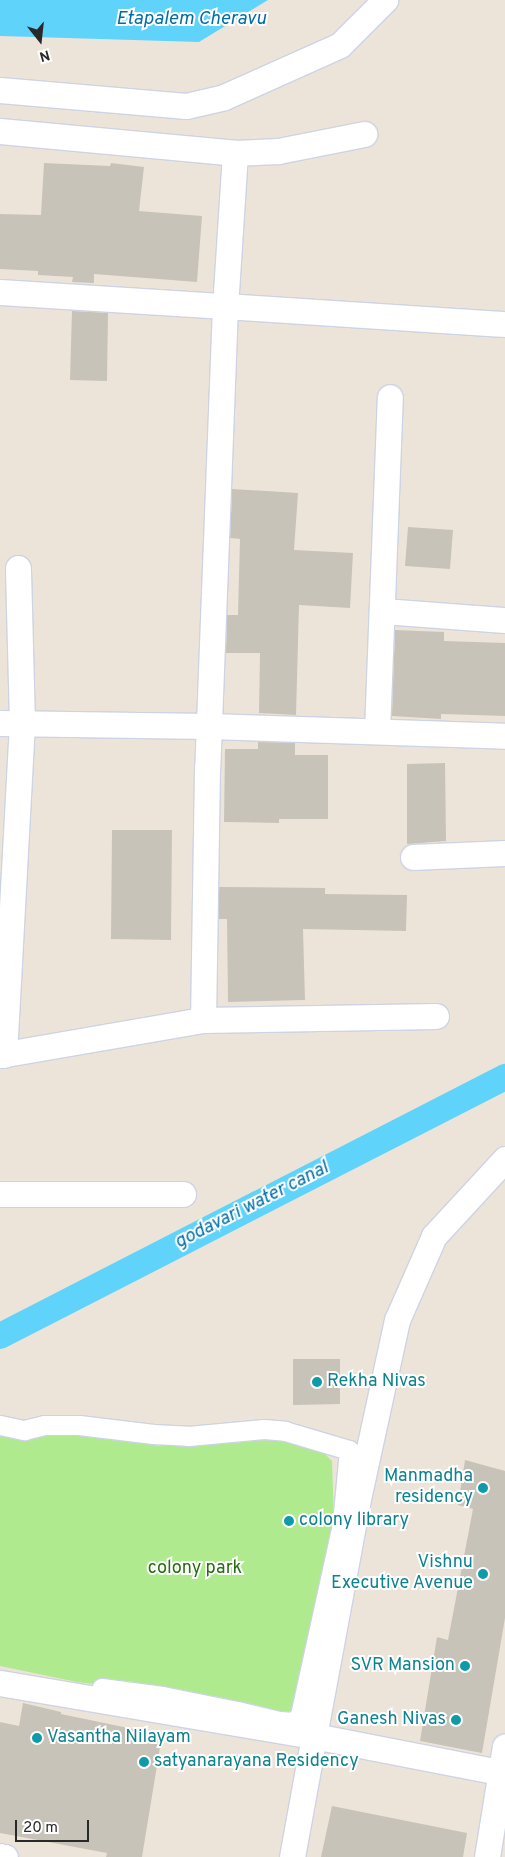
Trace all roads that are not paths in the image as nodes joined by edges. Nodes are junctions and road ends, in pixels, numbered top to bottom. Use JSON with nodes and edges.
{"nodes":[{"id":1,"x":385,"y":0,"type":"edge"},
{"id":2,"x":0,"y":90,"type":"edge"},
{"id":3,"x":0,"y":131,"type":"edge"},
{"id":4,"x":364,"y":134,"type":"dead end"},
{"id":5,"x":235,"y":153,"type":"junction"},
{"id":6,"x":0,"y":292,"type":"edge"},
{"id":7,"x":225,"y":306,"type":"junction"},
{"id":8,"x":505,"y":324,"type":"edge"},
{"id":9,"x":390,"y":397,"type":"dead end"},
{"id":10,"x":18,"y":568,"type":"dead end"},
{"id":11,"x":382,"y":611,"type":"junction"},
{"id":12,"x":505,"y":620,"type":"edge"},
{"id":13,"x":11,"y":723,"type":"edge"},
{"id":14,"x":210,"y":726,"type":"junction"},
{"id":15,"x":377,"y":731,"type":"junction"},
{"id":16,"x":505,"y":736,"type":"edge"},
{"id":17,"x":505,"y":853,"type":"edge"},
{"id":18,"x":413,"y":857,"type":"dead end"},
{"id":19,"x":436,"y":1016,"type":"dead end"},
{"id":20,"x":203,"y":1020,"type":"junction"},
{"id":21,"x":2,"y":1055,"type":"edge"},
{"id":22,"x":505,"y":1160,"type":"edge"},
{"id":23,"x":0,"y":1194,"type":"edge"},
{"id":24,"x":183,"y":1194,"type":"dead end"},
{"id":25,"x":0,"y":1425,"type":"edge"},
{"id":26,"x":0,"y":1672,"type":"edge"},
{"id":27,"x":0,"y":1683,"type":"edge"},
{"id":28,"x":314,"y":1736,"type":"junction"},
{"id":29,"x":505,"y":1746,"type":"edge"},
{"id":30,"x":502,"y":1773,"type":"edge"},
{"id":31,"x":0,"y":1856,"type":"edge"},
{"id":32,"x":5,"y":1857,"type":"edge"},
{"id":33,"x":292,"y":1857,"type":"edge"},
{"id":34,"x":486,"y":1857,"type":"edge"}],
"edges":[{"from":1,"to":2,"type":"street"},
{"from":3,"to":5,"type":"street"},
{"from":4,"to":5,"type":"street"},
{"from":5,"to":7,"type":"street"},
{"from":6,"to":7,"type":"street"},
{"from":7,"to":8,"type":"street"},
{"from":7,"to":14,"type":"street"},
{"from":9,"to":11,"type":"street"},
{"from":10,"to":13,"type":"street"},
{"from":11,"to":12,"type":"street"},
{"from":11,"to":15,"type":"street"},
{"from":13,"to":14,"type":"street"},
{"from":13,"to":21,"type":"street"},
{"from":14,"to":15,"type":"street"},
{"from":14,"to":20,"type":"street"},
{"from":15,"to":16,"type":"street"},
{"from":17,"to":18,"type":"street"},
{"from":19,"to":20,"type":"street"},
{"from":20,"to":21,"type":"street"},
{"from":22,"to":28,"type":"street"},
{"from":23,"to":24,"type":"street"},
{"from":25,"to":26,"type":"street"},
{"from":27,"to":28,"type":"street"},
{"from":28,"to":30,"type":"street"},
{"from":28,"to":33,"type":"street"},
{"from":29,"to":30,"type":"street"},
{"from":30,"to":34,"type":"street"},
{"from":31,"to":32,"type":"street"}]}
